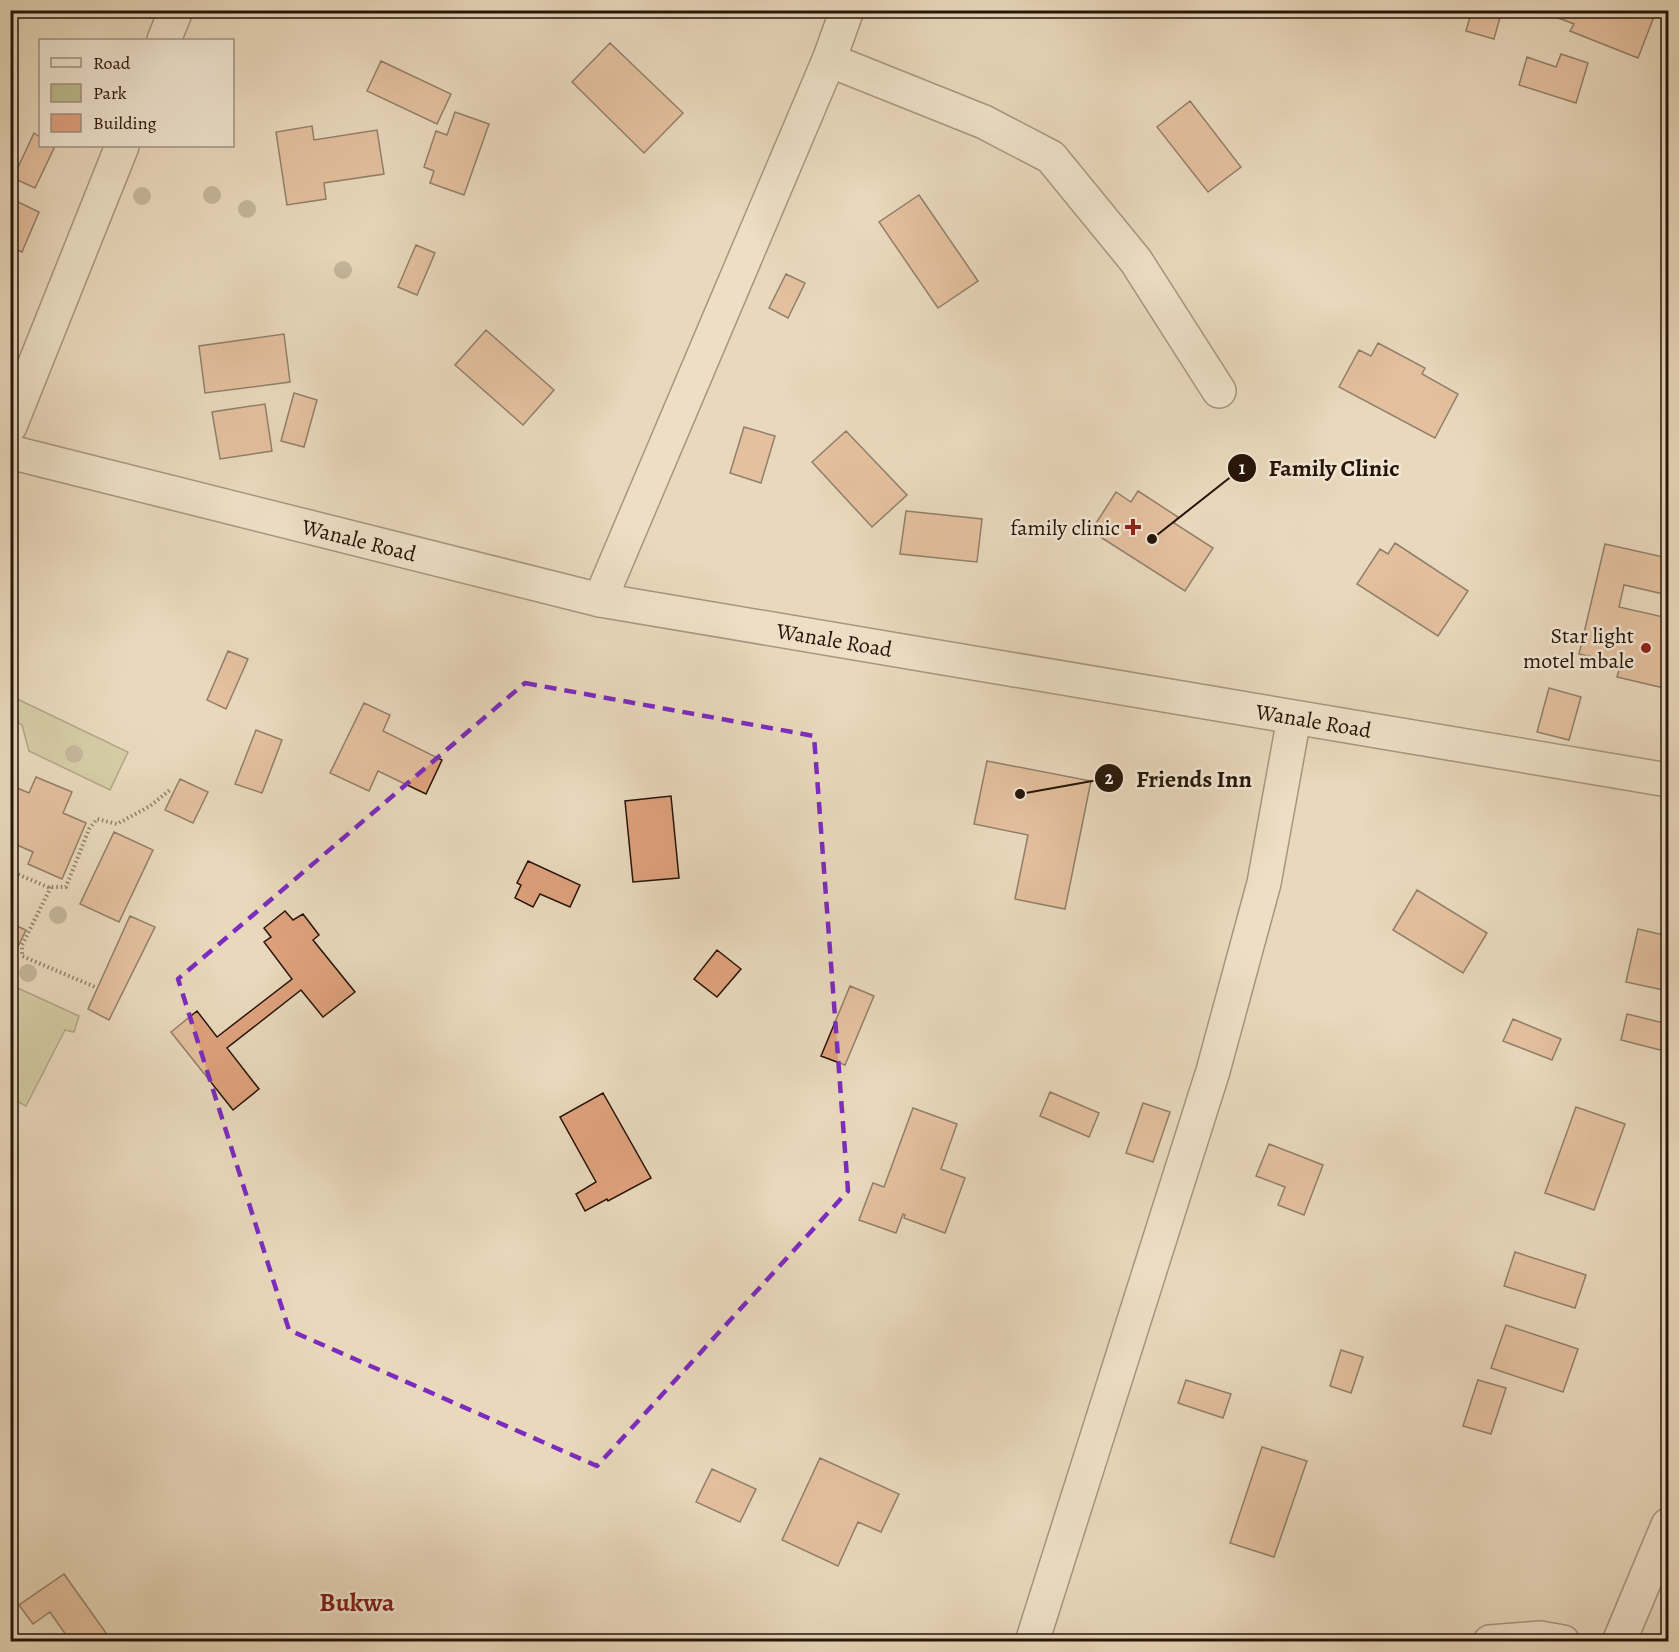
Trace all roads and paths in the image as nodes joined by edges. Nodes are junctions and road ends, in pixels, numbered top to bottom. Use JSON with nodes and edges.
{"nodes":[{"id":1,"x":176,"y":10,"type":"edge"},
{"id":2,"x":847,"y":10,"type":"edge"},
{"id":3,"x":164,"y":39,"type":"edge"},
{"id":4,"x":829,"y":60,"type":"junction"},
{"id":5,"x":122,"y":147,"type":"edge"},
{"id":6,"x":1219,"y":391,"type":"dead end"},
{"id":7,"x":10,"y":426,"type":"edge"},
{"id":8,"x":10,"y":452,"type":"edge"},
{"id":9,"x":600,"y":600,"type":"junction"},
{"id":10,"x":1294,"y":718,"type":"junction"},
{"id":11,"x":1668,"y":780,"type":"edge"},
{"id":12,"x":170,"y":790,"type":"dead end"},
{"id":13,"x":10,"y":871,"type":"edge"},
{"id":14,"x":51,"y":887,"type":"junction"},
{"id":15,"x":95,"y":987,"type":"dead end"},
{"id":16,"x":1668,"y":1525,"type":"edge"},
{"id":17,"x":1032,"y":1641,"type":"edge"},
{"id":18,"x":1490,"y":1641,"type":"edge"},
{"id":19,"x":1563,"y":1641,"type":"edge"},
{"id":20,"x":1619,"y":1641,"type":"edge"}],
"edges":[{"from":1,"to":3,"type":"street"},
{"from":2,"to":4,"type":"street"},
{"from":4,"to":6,"type":"street"},
{"from":4,"to":9,"type":"street"},
{"from":5,"to":7,"type":"street"},
{"from":8,"to":9,"type":"street","name":"Wanale Road"},
{"from":9,"to":10,"type":"street","name":"Wanale Road"},
{"from":10,"to":11,"type":"street","name":"Wanale Road"},
{"from":10,"to":17,"type":"street"},
{"from":12,"to":14,"type":"path"},
{"from":13,"to":14,"type":"path"},
{"from":14,"to":15,"type":"path"},
{"from":16,"to":20,"type":"street"},
{"from":18,"to":19,"type":"street"}]}
